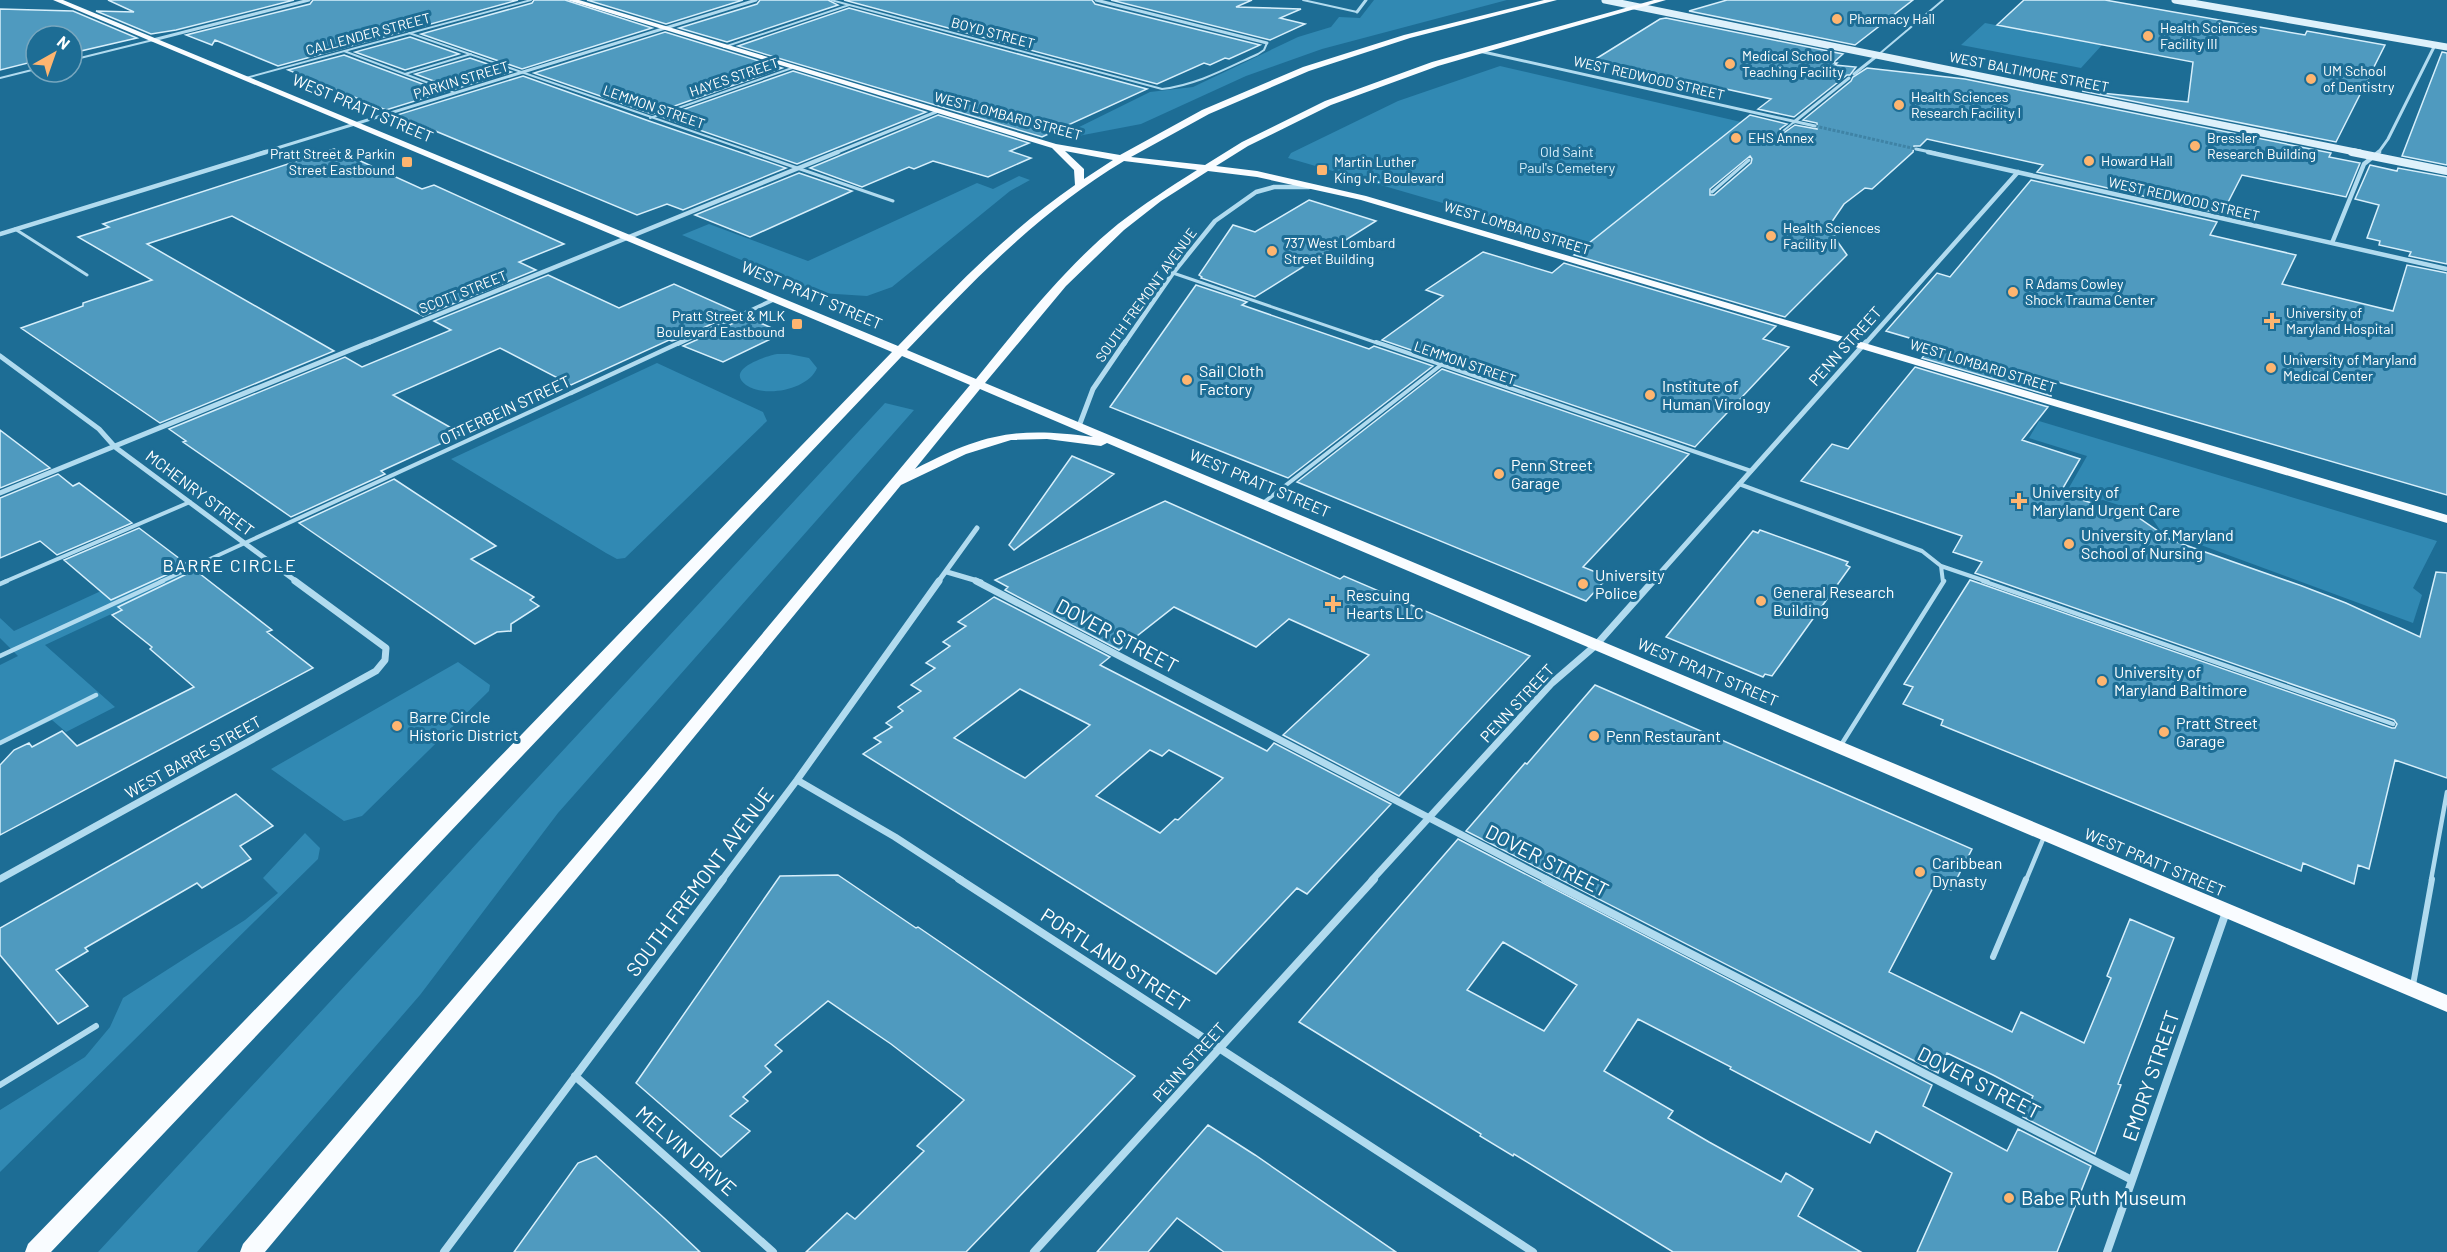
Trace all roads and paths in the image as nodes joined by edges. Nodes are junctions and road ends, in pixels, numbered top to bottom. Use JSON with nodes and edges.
{"nodes":[{"id":1,"x":58,"y":0,"type":"edge"},
{"id":2,"x":309,"y":0,"type":"edge"},
{"id":3,"x":531,"y":0,"type":"edge"},
{"id":4,"x":571,"y":0,"type":"edge"},
{"id":5,"x":756,"y":0,"type":"edge"},
{"id":6,"x":831,"y":0,"type":"edge"},
{"id":7,"x":1096,"y":0,"type":"edge"},
{"id":8,"x":1303,"y":0,"type":"edge"},
{"id":9,"x":1366,"y":0,"type":"edge"},
{"id":10,"x":1553,"y":0,"type":"edge"},
{"id":11,"x":1605,"y":0,"type":"edge"},
{"id":12,"x":1662,"y":0,"type":"edge"},
{"id":13,"x":1943,"y":0,"type":"edge"},
{"id":14,"x":2175,"y":0,"type":"edge"},
{"id":15,"x":849,"y":5,"type":"junction"},
{"id":16,"x":1638,"y":7,"type":"junction"},
{"id":17,"x":1358,"y":12,"type":"joint"},
{"id":18,"x":664,"y":28,"type":"junction"},
{"id":19,"x":409,"y":33,"type":"junction"},
{"id":20,"x":153,"y":40,"type":"junction"},
{"id":21,"x":1267,"y":43,"type":"joint"},
{"id":22,"x":2435,"y":45,"type":"junction"},
{"id":23,"x":2447,"y":46,"type":"edge"},
{"id":24,"x":724,"y":47,"type":"junction"},
{"id":25,"x":344,"y":51,"type":"junction"},
{"id":26,"x":1479,"y":51,"type":"junction"},
{"id":27,"x":471,"y":54,"type":"junction"},
{"id":28,"x":1878,"y":55,"type":"junction"},
{"id":29,"x":84,"y":57,"type":"edge"},
{"id":30,"x":792,"y":68,"type":"junction"},
{"id":31,"x":24,"y":72,"type":"edge"},
{"id":32,"x":522,"y":72,"type":"junction"},
{"id":33,"x":405,"y":74,"type":"junction"},
{"id":34,"x":0,"y":78,"type":"edge"},
{"id":35,"x":246,"y":78,"type":"junction"},
{"id":36,"x":455,"y":93,"type":"junction"},
{"id":37,"x":936,"y":112,"type":"junction"},
{"id":38,"x":650,"y":118,"type":"junction"},
{"id":39,"x":1794,"y":122,"type":"junction"},
{"id":40,"x":355,"y":124,"type":"junction"},
{"id":41,"x":1815,"y":126,"type":"tunnel mouth"},
{"id":42,"x":1783,"y":131,"type":"dead end"},
{"id":43,"x":1055,"y":146,"type":"junction"},
{"id":44,"x":1916,"y":149,"type":"tunnel mouth"},
{"id":45,"x":2376,"y":156,"type":"junction"},
{"id":46,"x":1119,"y":158,"type":"junction"},
{"id":47,"x":1749,"y":160,"type":"dead end"},
{"id":48,"x":798,"y":167,"type":"junction"},
{"id":49,"x":1206,"y":168,"type":"junction"},
{"id":50,"x":2447,"y":171,"type":"edge"},
{"id":51,"x":2018,"y":172,"type":"junction"},
{"id":52,"x":1080,"y":185,"type":"junction"},
{"id":53,"x":1324,"y":188,"type":"junction"},
{"id":54,"x":1712,"y":192,"type":"dead end"},
{"id":55,"x":893,"y":201,"type":"dead end"},
{"id":56,"x":15,"y":229,"type":"junction"},
{"id":57,"x":0,"y":234,"type":"edge"},
{"id":58,"x":628,"y":237,"type":"junction"},
{"id":59,"x":2332,"y":243,"type":"junction"},
{"id":60,"x":2447,"y":269,"type":"edge"},
{"id":61,"x":1173,"y":273,"type":"junction"},
{"id":62,"x":87,"y":274,"type":"dead end"},
{"id":63,"x":775,"y":298,"type":"junction"},
{"id":64,"x":1863,"y":346,"type":"junction"},
{"id":65,"x":900,"y":351,"type":"junction"},
{"id":66,"x":0,"y":356,"type":"edge"},
{"id":67,"x":1441,"y":365,"type":"junction"},
{"id":68,"x":977,"y":384,"type":"junction"},
{"id":69,"x":571,"y":393,"type":"joint"},
{"id":70,"x":1079,"y":426,"type":"junction"},
{"id":71,"x":1126,"y":446,"type":"junction"},
{"id":72,"x":115,"y":447,"type":"junction"},
{"id":73,"x":1751,"y":471,"type":"junction"},
{"id":74,"x":893,"y":484,"type":"junction"},
{"id":75,"x":1739,"y":484,"type":"junction"},
{"id":76,"x":0,"y":493,"type":"edge"},
{"id":77,"x":190,"y":502,"type":"junction"},
{"id":78,"x":1262,"y":504,"type":"junction"},
{"id":79,"x":2447,"y":519,"type":"edge"},
{"id":80,"x":977,"y":528,"type":"dead end"},
{"id":81,"x":245,"y":543,"type":"junction"},
{"id":82,"x":1941,"y":566,"type":"junction"},
{"id":83,"x":947,"y":572,"type":"junction"},
{"id":84,"x":0,"y":584,"type":"edge"},
{"id":85,"x":1596,"y":645,"type":"junction"},
{"id":86,"x":386,"y":648,"type":"joint"},
{"id":87,"x":0,"y":656,"type":"edge"},
{"id":88,"x":96,"y":695,"type":"dead end"},
{"id":89,"x":2393,"y":724,"type":"dead end"},
{"id":90,"x":0,"y":743,"type":"edge"},
{"id":91,"x":1840,"y":748,"type":"junction"},
{"id":92,"x":797,"y":780,"type":"junction"},
{"id":93,"x":2447,"y":792,"type":"edge"},
{"id":94,"x":1429,"y":819,"type":"junction"},
{"id":95,"x":2045,"y":835,"type":"junction"},
{"id":96,"x":0,"y":879,"type":"edge"},
{"id":97,"x":2226,"y":911,"type":"junction"},
{"id":98,"x":1994,"y":957,"type":"dead end"},
{"id":99,"x":2412,"y":989,"type":"junction"},
{"id":100,"x":2447,"y":1004,"type":"edge"},
{"id":101,"x":96,"y":1026,"type":"dead end"},
{"id":102,"x":1220,"y":1048,"type":"junction"},
{"id":103,"x":575,"y":1076,"type":"junction"},
{"id":104,"x":0,"y":1085,"type":"edge"},
{"id":105,"x":2132,"y":1180,"type":"junction"},
{"id":106,"x":36,"y":1252,"type":"edge"},
{"id":107,"x":251,"y":1252,"type":"edge"},
{"id":108,"x":444,"y":1252,"type":"edge"},
{"id":109,"x":773,"y":1252,"type":"edge"},
{"id":110,"x":1034,"y":1252,"type":"edge"},
{"id":111,"x":1533,"y":1252,"type":"edge"},
{"id":112,"x":2108,"y":1252,"type":"edge"}],
"edges":[{"from":1,"to":20,"type":"main road","name":"WEST PRATT STREET"},
{"from":2,"to":20,"type":"street"},
{"from":3,"to":19,"type":"lane","name":"CALLENDER STREET"},
{"from":4,"to":18,"type":"main road","name":"WEST LOMBARD STREET"},
{"from":5,"to":18,"type":"street","name":"PARKIN STREET"},
{"from":6,"to":15,"type":"lane","name":"BOYD STREET"},
{"from":7,"to":21,"type":"street"},
{"from":8,"to":17,"type":"lane"},
{"from":9,"to":17,"type":"street"},
{"from":10,"to":46,"type":"main road"},
{"from":11,"to":16,"type":"main road","name":"WEST BALTIMORE STREET"},
{"from":12,"to":16,"type":"main road"},
{"from":13,"to":28,"type":"lane"},
{"from":14,"to":22,"type":"main road"},
{"from":15,"to":21,"type":"lane","name":"BOYD STREET"},
{"from":15,"to":24,"type":"lane"},
{"from":16,"to":26,"type":"main road"},
{"from":16,"to":28,"type":"main road","name":"WEST BALTIMORE STREET"},
{"from":18,"to":24,"type":"main road","name":"WEST LOMBARD STREET"},
{"from":18,"to":32,"type":"street","name":"PARKIN STREET"},
{"from":19,"to":25,"type":"lane","name":"CALLENDER STREET"},
{"from":19,"to":27,"type":"lane","name":"LEMMON STREET"},
{"from":20,"to":29,"type":"lane"},
{"from":20,"to":35,"type":"main road","name":"WEST PRATT STREET"},
{"from":22,"to":23,"type":"main road"},
{"from":22,"to":45,"type":"street"},
{"from":24,"to":30,"type":"main road","name":"WEST LOMBARD STREET"},
{"from":25,"to":33,"type":"lane"},
{"from":25,"to":35,"type":"lane","name":"CALLENDER STREET"},
{"from":26,"to":39,"type":"street","name":"WEST REDWOOD STREET"},
{"from":26,"to":49,"type":"main road"},
{"from":27,"to":32,"type":"lane","name":"LEMMON STREET"},
{"from":27,"to":33,"type":"lane"},
{"from":28,"to":39,"type":"street"},
{"from":28,"to":45,"type":"main road","name":"WEST BALTIMORE STREET"},
{"from":30,"to":37,"type":"main road","name":"WEST LOMBARD STREET"},
{"from":30,"to":38,"type":"lane","name":"HAYES STREET"},
{"from":31,"to":34,"type":"lane"},
{"from":32,"to":36,"type":"street","name":"PARKIN STREET"},
{"from":32,"to":38,"type":"lane","name":"LEMMON STREET"},
{"from":33,"to":36,"type":"lane"},
{"from":35,"to":40,"type":"main road","name":"WEST PRATT STREET"},
{"from":36,"to":40,"type":"street","name":"PARKIN STREET"},
{"from":37,"to":43,"type":"main road","name":"WEST LOMBARD STREET"},
{"from":37,"to":48,"type":"street","name":"SCOTT STREET"},
{"from":38,"to":48,"type":"lane","name":"LEMMON STREET"},
{"from":39,"to":41,"type":"street","name":"WEST REDWOOD STREET"},
{"from":39,"to":42,"type":"lane"},
{"from":40,"to":56,"type":"street","name":"PARKIN STREET"},
{"from":40,"to":58,"type":"main road","name":"WEST PRATT STREET"},
{"from":43,"to":46,"type":"main road","name":"WEST LOMBARD STREET"},
{"from":43,"to":52,"type":"main road"},
{"from":44,"to":51,"type":"street","name":"WEST REDWOOD STREET"},
{"from":45,"to":50,"type":"main road","name":"WEST BALTIMORE STREET"},
{"from":45,"to":59,"type":"street"},
{"from":46,"to":49,"type":"main road","name":"WEST LOMBARD STREET"},
{"from":46,"to":52,"type":"main road"},
{"from":47,"to":54,"type":"lane"},
{"from":48,"to":55,"type":"lane","name":"LEMMON STREET"},
{"from":48,"to":58,"type":"street","name":"SCOTT STREET"},
{"from":49,"to":53,"type":"main road","name":"WEST LOMBARD STREET"},
{"from":49,"to":68,"type":"main road"},
{"from":51,"to":59,"type":"street","name":"WEST REDWOOD STREET"},
{"from":51,"to":64,"type":"street","name":"PENN STREET"},
{"from":52,"to":65,"type":"main road"},
{"from":53,"to":61,"type":"street","name":"SOUTH FREMONT AVENUE"},
{"from":53,"to":64,"type":"main road","name":"WEST LOMBARD STREET"},
{"from":56,"to":57,"type":"street","name":"PARKIN STREET"},
{"from":56,"to":62,"type":"lane"},
{"from":58,"to":63,"type":"main road","name":"WEST PRATT STREET"},
{"from":58,"to":72,"type":"street","name":"SCOTT STREET"},
{"from":59,"to":60,"type":"street","name":"WEST REDWOOD STREET"},
{"from":61,"to":67,"type":"lane","name":"LEMMON STREET"},
{"from":61,"to":70,"type":"street","name":"SOUTH FREMONT AVENUE"},
{"from":63,"to":65,"type":"main road","name":"WEST PRATT STREET"},
{"from":63,"to":69,"type":"street","name":"OTTERBEIN STREET"},
{"from":64,"to":73,"type":"street","name":"PENN STREET"},
{"from":64,"to":79,"type":"main road","name":"WEST LOMBARD STREET"},
{"from":65,"to":68,"type":"main road","name":"WEST PRATT STREET"},
{"from":65,"to":106,"type":"main road"},
{"from":66,"to":72,"type":"street","name":"MCHENRY STREET"},
{"from":67,"to":73,"type":"lane","name":"LEMMON STREET"},
{"from":67,"to":78,"type":"lane"},
{"from":68,"to":70,"type":"main road","name":"WEST PRATT STREET"},
{"from":68,"to":74,"type":"main road"},
{"from":69,"to":81,"type":"lane","name":"OTTERBEIN STREET"},
{"from":70,"to":71,"type":"main road","name":"WEST PRATT STREET"},
{"from":71,"to":74,"type":"main road"},
{"from":71,"to":78,"type":"main road","name":"WEST PRATT STREET"},
{"from":72,"to":76,"type":"street","name":"SCOTT STREET"},
{"from":72,"to":77,"type":"street","name":"MCHENRY STREET"},
{"from":73,"to":75,"type":"street","name":"PENN STREET"},
{"from":74,"to":107,"type":"main road"},
{"from":75,"to":82,"type":"lane"},
{"from":75,"to":85,"type":"street","name":"PENN STREET"},
{"from":77,"to":81,"type":"street","name":"MCHENRY STREET"},
{"from":77,"to":84,"type":"lane"},
{"from":78,"to":85,"type":"main road","name":"WEST PRATT STREET"},
{"from":80,"to":83,"type":"street","name":"SOUTH FREMONT AVENUE"},
{"from":81,"to":86,"type":"street","name":"MCHENRY STREET"},
{"from":81,"to":87,"type":"lane","name":"OTTERBEIN STREET"},
{"from":82,"to":89,"type":"lane"},
{"from":82,"to":91,"type":"lane"},
{"from":83,"to":92,"type":"street","name":"SOUTH FREMONT AVENUE"},
{"from":83,"to":94,"type":"street","name":"DOVER STREET"},
{"from":85,"to":91,"type":"main road","name":"WEST PRATT STREET"},
{"from":85,"to":94,"type":"street","name":"PENN STREET"},
{"from":86,"to":96,"type":"street","name":"WEST BARRE STREET"},
{"from":88,"to":90,"type":"lane"},
{"from":91,"to":95,"type":"main road","name":"WEST PRATT STREET"},
{"from":92,"to":102,"type":"street","name":"PORTLAND STREET"},
{"from":92,"to":103,"type":"street","name":"SOUTH FREMONT AVENUE"},
{"from":93,"to":99,"type":"lane"},
{"from":94,"to":102,"type":"street","name":"PENN STREET"},
{"from":94,"to":105,"type":"street","name":"DOVER STREET"},
{"from":95,"to":97,"type":"main road","name":"WEST PRATT STREET"},
{"from":95,"to":98,"type":"lane"},
{"from":97,"to":99,"type":"main road","name":"WEST PRATT STREET"},
{"from":97,"to":105,"type":"street","name":"EMORY STREET"},
{"from":99,"to":100,"type":"main road","name":"WEST PRATT STREET"},
{"from":101,"to":104,"type":"lane"},
{"from":102,"to":110,"type":"street","name":"PENN STREET"},
{"from":102,"to":111,"type":"street","name":"PORTLAND STREET"},
{"from":103,"to":108,"type":"street","name":"SOUTH FREMONT AVENUE"},
{"from":103,"to":109,"type":"street","name":"MELVIN DRIVE"},
{"from":105,"to":112,"type":"street","name":"EMORY STREET"}]}
